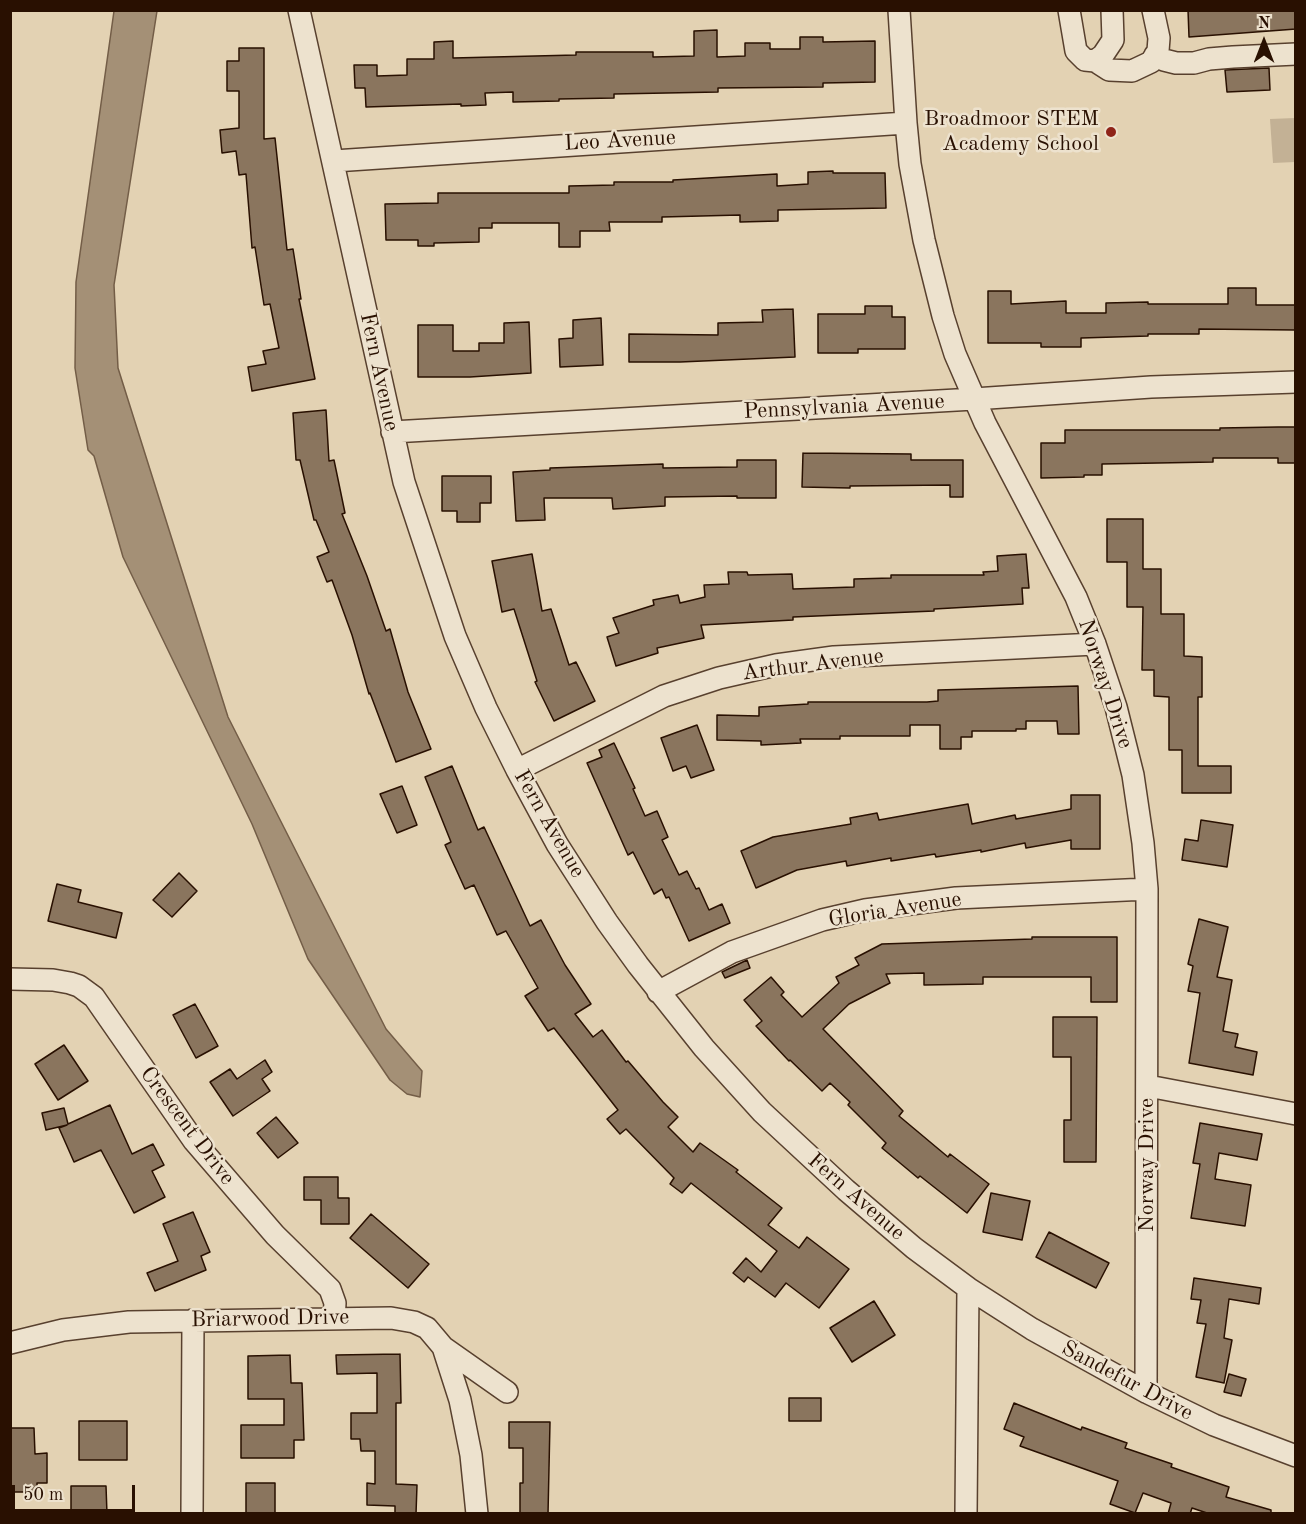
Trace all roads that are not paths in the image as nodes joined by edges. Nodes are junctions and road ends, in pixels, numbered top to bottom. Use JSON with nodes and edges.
{"nodes":[{"id":1,"x":299,"y":10,"type":"edge"},
{"id":2,"x":899,"y":10,"type":"edge"},
{"id":3,"x":1070,"y":10,"type":"edge"},
{"id":4,"x":1112,"y":10,"type":"edge"},
{"id":5,"x":1153,"y":10,"type":"edge"},
{"id":6,"x":1296,"y":54,"type":"edge"},
{"id":7,"x":1155,"y":55,"type":"junction"},
{"id":8,"x":1095,"y":61,"type":"junction"},
{"id":9,"x":906,"y":123,"type":"junction"},
{"id":10,"x":334,"y":161,"type":"junction"},
{"id":11,"x":1296,"y":382,"type":"edge"},
{"id":12,"x":974,"y":399,"type":"junction"},
{"id":13,"x":392,"y":432,"type":"junction"},
{"id":14,"x":1095,"y":644,"type":"junction"},
{"id":15,"x":517,"y":770,"type":"junction"},
{"id":16,"x":1147,"y":890,"type":"junction"},
{"id":17,"x":10,"y":979,"type":"edge"},
{"id":18,"x":658,"y":992,"type":"junction"},
{"id":19,"x":1148,"y":1086,"type":"junction"},
{"id":20,"x":1296,"y":1114,"type":"edge"},
{"id":21,"x":968,"y":1288,"type":"junction"},
{"id":22,"x":334,"y":1319,"type":"junction"},
{"id":23,"x":193,"y":1320,"type":"junction"},
{"id":24,"x":10,"y":1343,"type":"edge"},
{"id":25,"x":443,"y":1347,"type":"junction"},
{"id":26,"x":507,"y":1392,"type":"dead end"},
{"id":27,"x":1146,"y":1392,"type":"junction"},
{"id":28,"x":1296,"y":1456,"type":"edge"},
{"id":29,"x":192,"y":1514,"type":"edge"},
{"id":30,"x":477,"y":1514,"type":"edge"},
{"id":31,"x":966,"y":1514,"type":"edge"}],
"edges":[{"from":1,"to":10,"type":"street","name":"Fern Avenue"},
{"from":2,"to":9,"type":"street","name":"Norway Drive"},
{"from":3,"to":8,"type":"street"},
{"from":4,"to":8,"type":"street"},
{"from":5,"to":7,"type":"street"},
{"from":6,"to":7,"type":"street"},
{"from":7,"to":8,"type":"street"},
{"from":9,"to":10,"type":"street","name":"Leo Avenue"},
{"from":9,"to":12,"type":"street","name":"Norway Drive"},
{"from":10,"to":13,"type":"street","name":"Fern Avenue"},
{"from":11,"to":12,"type":"street","name":"Pennsylvania Avenue"},
{"from":12,"to":13,"type":"street","name":"Pennsylvania Avenue"},
{"from":12,"to":14,"type":"street","name":"Norway Drive"},
{"from":13,"to":15,"type":"street","name":"Fern Avenue"},
{"from":14,"to":15,"type":"street","name":"Arthur Avenue"},
{"from":14,"to":16,"type":"street","name":"Norway Drive"},
{"from":15,"to":18,"type":"street","name":"Fern Avenue"},
{"from":16,"to":18,"type":"street","name":"Gloria Avenue"},
{"from":16,"to":19,"type":"street","name":"Norway Drive"},
{"from":17,"to":22,"type":"street","name":"Crescent Drive"},
{"from":18,"to":21,"type":"street","name":"Fern Avenue"},
{"from":19,"to":20,"type":"street"},
{"from":19,"to":27,"type":"street","name":"Norway Drive"},
{"from":21,"to":27,"type":"street","name":"Sandefur Drive"},
{"from":21,"to":31,"type":"street"},
{"from":22,"to":23,"type":"street","name":"Briarwood Drive"},
{"from":22,"to":25,"type":"street","name":"Briarwood Drive"},
{"from":23,"to":24,"type":"street","name":"Briarwood Drive"},
{"from":23,"to":29,"type":"street"},
{"from":25,"to":26,"type":"street","name":"Briarwood Drive"},
{"from":25,"to":30,"type":"street"},
{"from":27,"to":28,"type":"street","name":"Sandefur Drive"}]}
